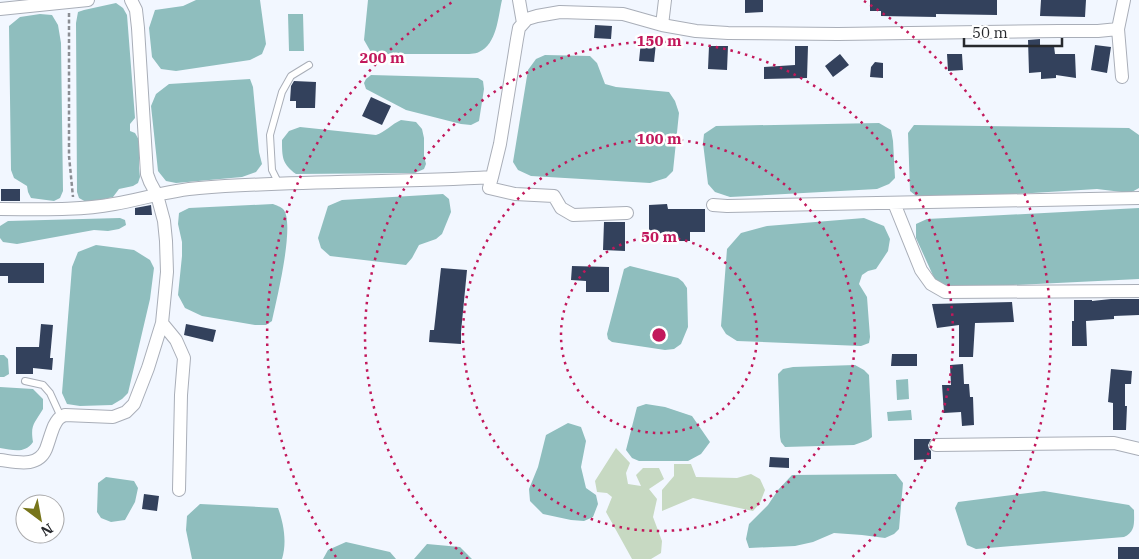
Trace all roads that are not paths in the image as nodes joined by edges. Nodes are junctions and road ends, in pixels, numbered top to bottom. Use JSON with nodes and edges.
{"nodes":[{"id":1,"x":88,"y":0,"type":"edge"},
{"id":2,"x":131,"y":0,"type":"edge"},
{"id":3,"x":519,"y":0,"type":"edge"},
{"id":4,"x":665,"y":0,"type":"edge"},
{"id":5,"x":1124,"y":0,"type":"edge"},
{"id":6,"x":0,"y":9,"type":"edge"},
{"id":7,"x":523,"y":23,"type":"junction"},
{"id":8,"x":662,"y":25,"type":"junction"},
{"id":9,"x":1118,"y":29,"type":"junction"},
{"id":10,"x":309,"y":64,"type":"dead end"},
{"id":11,"x":1122,"y":77,"type":"dead end"},
{"id":12,"x":492,"y":177,"type":"junction"},
{"id":13,"x":279,"y":184,"type":"junction"},
{"id":14,"x":157,"y":195,"type":"junction"},
{"id":15,"x":1139,"y":198,"type":"edge"},
{"id":16,"x":894,"y":204,"type":"junction"},
{"id":17,"x":712,"y":205,"type":"dead end"},
{"id":18,"x":0,"y":209,"type":"edge"},
{"id":19,"x":627,"y":213,"type":"dead end"},
{"id":20,"x":1139,"y":291,"type":"edge"},
{"id":21,"x":162,"y":323,"type":"junction"},
{"id":22,"x":24,"y":381,"type":"dead end"},
{"id":23,"x":61,"y":417,"type":"junction"},
{"id":24,"x":936,"y":445,"type":"dead end"},
{"id":25,"x":1139,"y":450,"type":"edge"},
{"id":26,"x":0,"y":460,"type":"edge"},
{"id":27,"x":179,"y":490,"type":"dead end"}],
"edges":[{"from":1,"to":6,"type":"street"},
{"from":2,"to":14,"type":"street"},
{"from":3,"to":7,"type":"street"},
{"from":4,"to":8,"type":"street"},
{"from":5,"to":9,"type":"street"},
{"from":7,"to":8,"type":"street"},
{"from":7,"to":12,"type":"street"},
{"from":8,"to":9,"type":"street"},
{"from":9,"to":11,"type":"street"},
{"from":10,"to":13,"type":"lane"},
{"from":12,"to":13,"type":"street"},
{"from":12,"to":19,"type":"street"},
{"from":13,"to":14,"type":"street"},
{"from":14,"to":18,"type":"street"},
{"from":14,"to":21,"type":"street"},
{"from":15,"to":16,"type":"street"},
{"from":16,"to":17,"type":"street"},
{"from":16,"to":20,"type":"street"},
{"from":21,"to":23,"type":"street"},
{"from":21,"to":27,"type":"street"},
{"from":22,"to":23,"type":"lane"},
{"from":23,"to":26,"type":"street"},
{"from":24,"to":25,"type":"street"}]}
